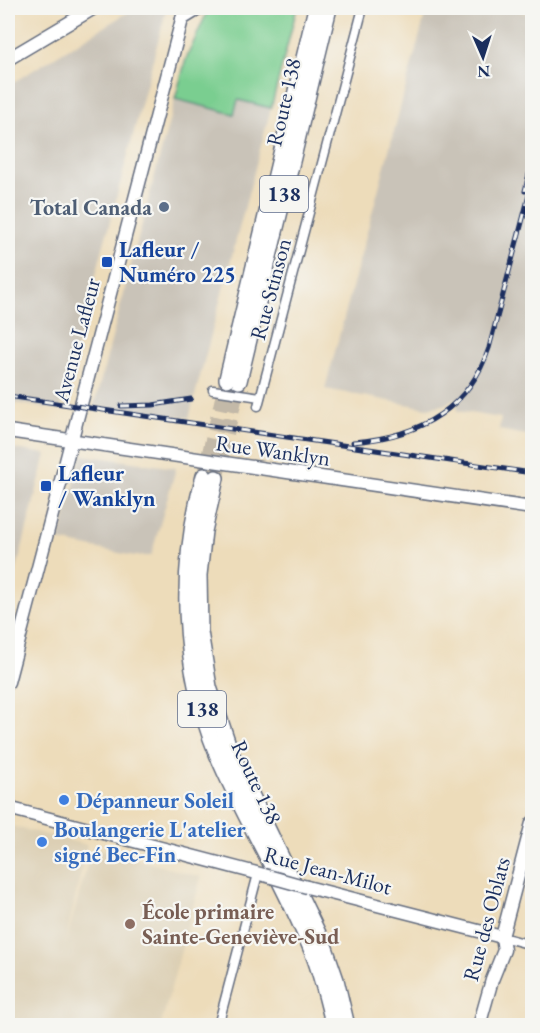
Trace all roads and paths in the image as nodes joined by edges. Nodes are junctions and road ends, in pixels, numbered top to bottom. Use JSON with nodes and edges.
{"nodes":[{"id":1,"x":94,"y":8,"type":"edge"},
{"id":2,"x":200,"y":8,"type":"edge"},
{"id":3,"x":316,"y":8,"type":"edge"},
{"id":4,"x":329,"y":8,"type":"edge"},
{"id":5,"x":363,"y":8,"type":"edge"},
{"id":6,"x":183,"y":13,"type":"edge"},
{"id":7,"x":8,"y":58,"type":"edge"},
{"id":8,"x":213,"y":390,"type":"dead end"},
{"id":9,"x":8,"y":431,"type":"edge"},
{"id":10,"x":71,"y":441,"type":"junction"},
{"id":11,"x":210,"y":477,"type":"tunnel mouth"},
{"id":12,"x":532,"y":508,"type":"edge"},
{"id":13,"x":8,"y":682,"type":"edge"},
{"id":14,"x":8,"y":808,"type":"edge"},
{"id":15,"x":532,"y":823,"type":"edge"},
{"id":16,"x":261,"y":874,"type":"junction"},
{"id":17,"x":502,"y":937,"type":"junction"},
{"id":18,"x":532,"y":945,"type":"edge"},
{"id":19,"x":340,"y":1023,"type":"edge"},
{"id":20,"x":218,"y":1026,"type":"edge"},
{"id":21,"x":479,"y":1026,"type":"edge"}],
"edges":[{"from":1,"to":7,"type":"street"},
{"from":2,"to":6,"type":"street"},
{"from":3,"to":4,"type":"highway","name":"Route 138","number":"138"},
{"from":5,"to":8,"type":"street","name":"Rue Stinson"},
{"from":6,"to":10,"type":"street","name":"Avenue Lafleur"},
{"from":9,"to":10,"type":"street","name":"Rue Wanklyn"},
{"from":10,"to":12,"type":"street","name":"Rue Wanklyn"},
{"from":10,"to":13,"type":"street","name":"Avenue Lafleur"},
{"from":11,"to":19,"type":"highway","name":"Route 138","number":"138"},
{"from":14,"to":16,"type":"street","name":"Rue Jean-Milot"},
{"from":15,"to":17,"type":"street","name":"Rue des Oblats"},
{"from":16,"to":17,"type":"street","name":"Rue Jean-Milot","bridge":true},
{"from":16,"to":20,"type":"street"},
{"from":17,"to":18,"type":"street","name":"Rue Jean-Milot"},
{"from":17,"to":21,"type":"street","name":"Rue des Oblats"}]}
